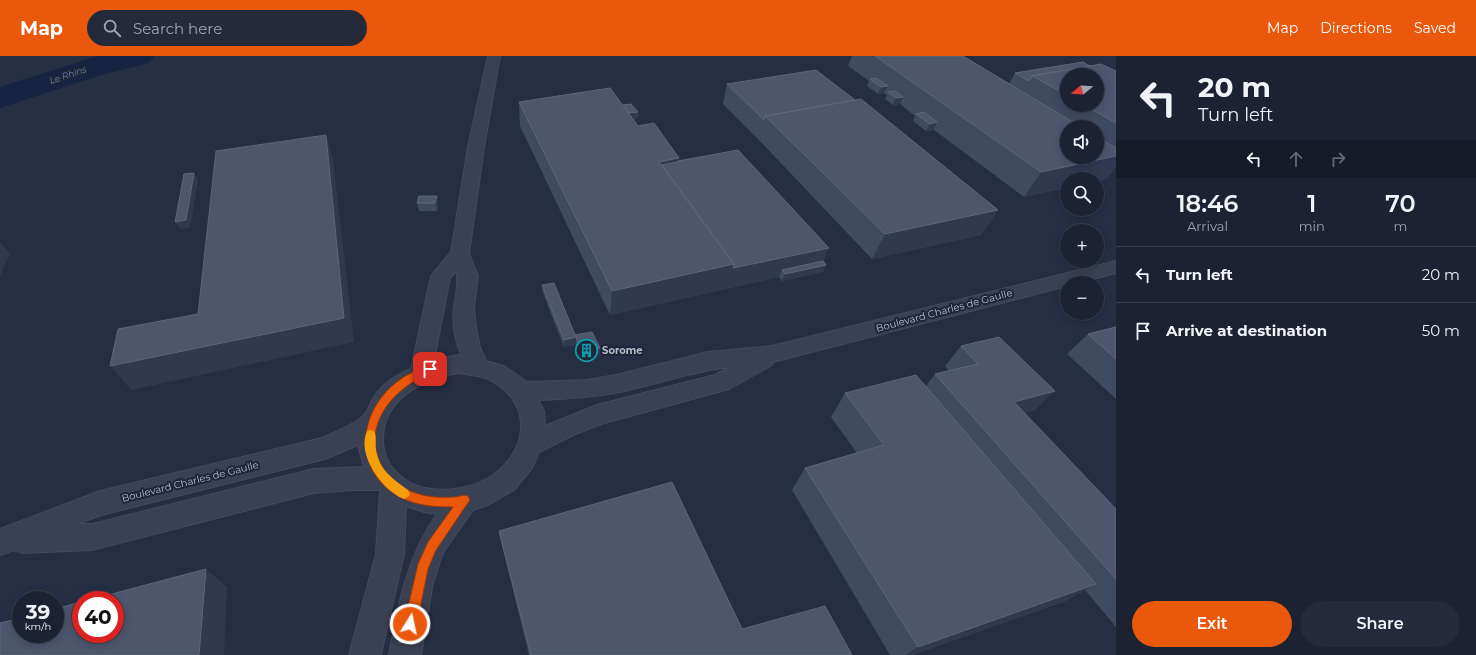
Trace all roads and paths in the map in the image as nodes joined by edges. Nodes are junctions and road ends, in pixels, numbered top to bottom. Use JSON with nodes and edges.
{"nodes":[{"id":1,"x":494,"y":60,"type":"edge"},
{"id":2,"x":460,"y":254,"type":"junction"},
{"id":3,"x":1116,"y":266,"type":"edge"},
{"id":4,"x":772,"y":354,"type":"junction"},
{"id":5,"x":477,"y":365,"type":"junction"},
{"id":6,"x":421,"y":372,"type":"junction"},
{"id":7,"x":521,"y":391,"type":"junction"},
{"id":8,"x":373,"y":423,"type":"junction"},
{"id":9,"x":532,"y":444,"type":"junction"},
{"id":10,"x":389,"y":483,"type":"junction"},
{"id":11,"x":464,"y":500,"type":"junction"},
{"id":12,"x":4,"y":541,"type":"edge"},
{"id":13,"x":366,"y":655,"type":"edge"},
{"id":14,"x":405,"y":655,"type":"edge"}],
"edges":[{"from":1,"to":2,"type":"street"},
{"from":2,"to":5,"type":"street"},
{"from":2,"to":6,"type":"street"},
{"from":3,"to":4,"type":"street","name":"Boulevard Charles de Gaulle"},
{"from":4,"to":7,"type":"street","name":"Boulevard Charles de Gaulle"},
{"from":4,"to":9,"type":"street","name":"Boulevard Charles de Gaulle"},
{"from":5,"to":6,"type":"street"},
{"from":5,"to":7,"type":"street"},
{"from":6,"to":8,"type":"street"},
{"from":7,"to":9,"type":"street"},
{"from":8,"to":10,"type":"street"},
{"from":8,"to":12,"type":"street","name":"Boulevard Charles de Gaulle"},
{"from":9,"to":11,"type":"street"},
{"from":10,"to":11,"type":"street"},
{"from":10,"to":12,"type":"street","name":"Boulevard Charles de Gaulle"},
{"from":10,"to":13,"type":"street"},
{"from":11,"to":14,"type":"street"}]}
